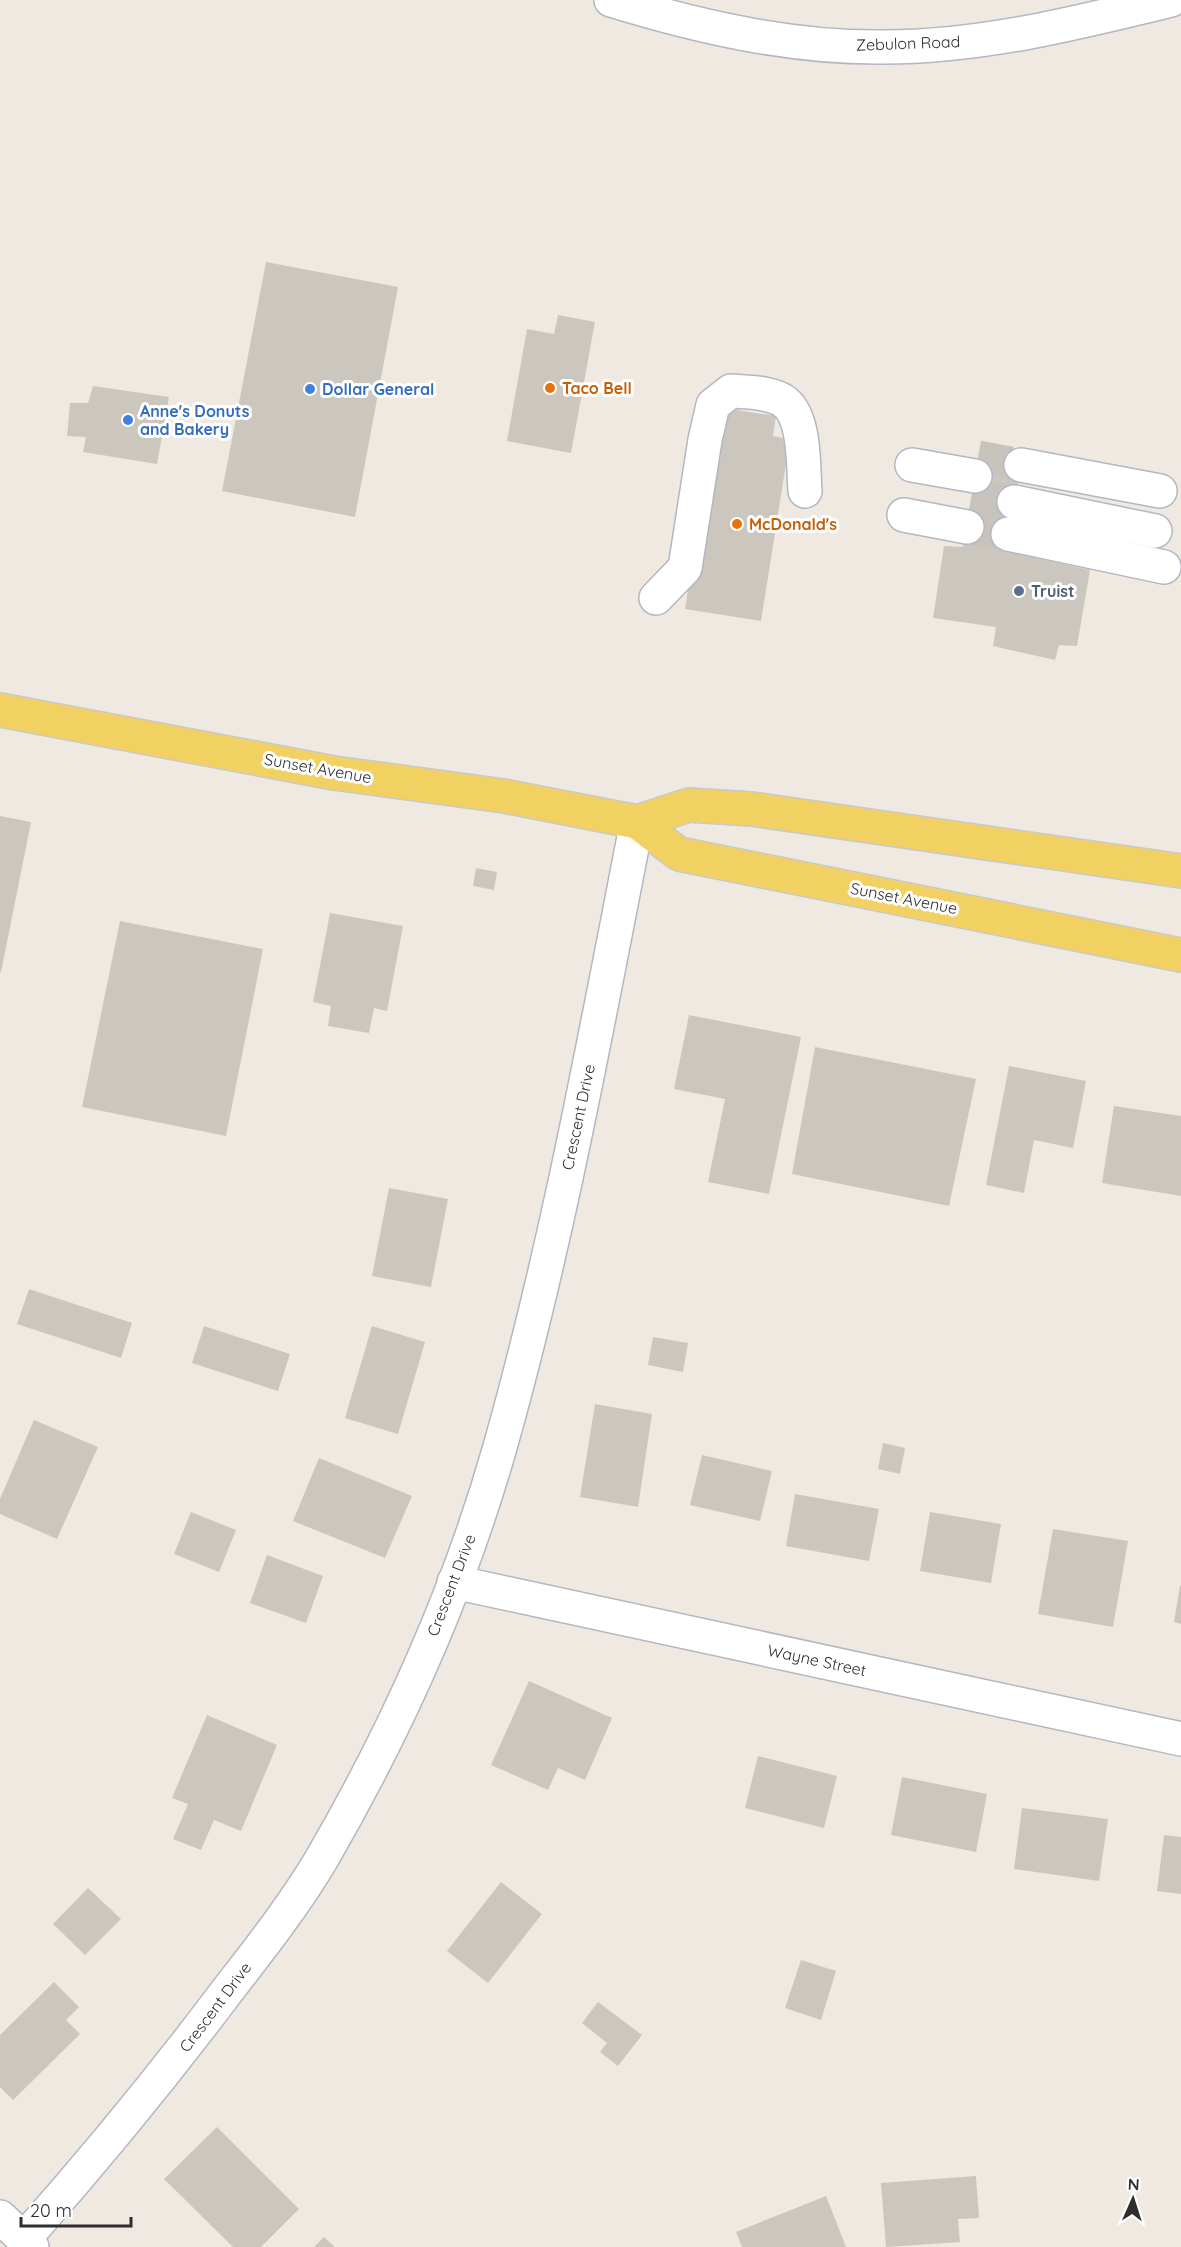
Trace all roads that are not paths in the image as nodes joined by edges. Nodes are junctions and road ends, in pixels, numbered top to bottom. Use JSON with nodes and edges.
{"nodes":[{"id":1,"x":611,"y":0,"type":"edge"},
{"id":2,"x":1171,"y":0,"type":"edge"},
{"id":3,"x":910,"y":481,"type":"joint"},
{"id":4,"x":805,"y":491,"type":"dead end"},
{"id":5,"x":1014,"y":501,"type":"joint"},
{"id":6,"x":656,"y":598,"type":"dead end"},
{"id":7,"x":0,"y":710,"type":"edge"},
{"id":8,"x":637,"y":822,"type":"junction"},
{"id":9,"x":1181,"y":871,"type":"edge"},
{"id":10,"x":1181,"y":955,"type":"edge"},
{"id":11,"x":454,"y":1582,"type":"junction"},
{"id":12,"x":1181,"y":1739,"type":"edge"},
{"id":13,"x":0,"y":2217,"type":"edge"},
{"id":14,"x":28,"y":2243,"type":"edge"}],
"edges":[{"from":1,"to":2,"type":"street","name":"Zebulon Road"},
{"from":3,"to":3,"type":"street"},
{"from":4,"to":6,"type":"street"},
{"from":5,"to":5,"type":"street"},
{"from":7,"to":8,"type":"main road","name":"Sunset Avenue"},
{"from":8,"to":9,"type":"main road","name":"Sunset Avenue"},
{"from":8,"to":10,"type":"main road","name":"Sunset Avenue"},
{"from":8,"to":11,"type":"street","name":"Crescent Drive"},
{"from":11,"to":12,"type":"street","name":"Wayne Street"},
{"from":11,"to":14,"type":"street","name":"Crescent Drive"},
{"from":13,"to":14,"type":"street"}]}
